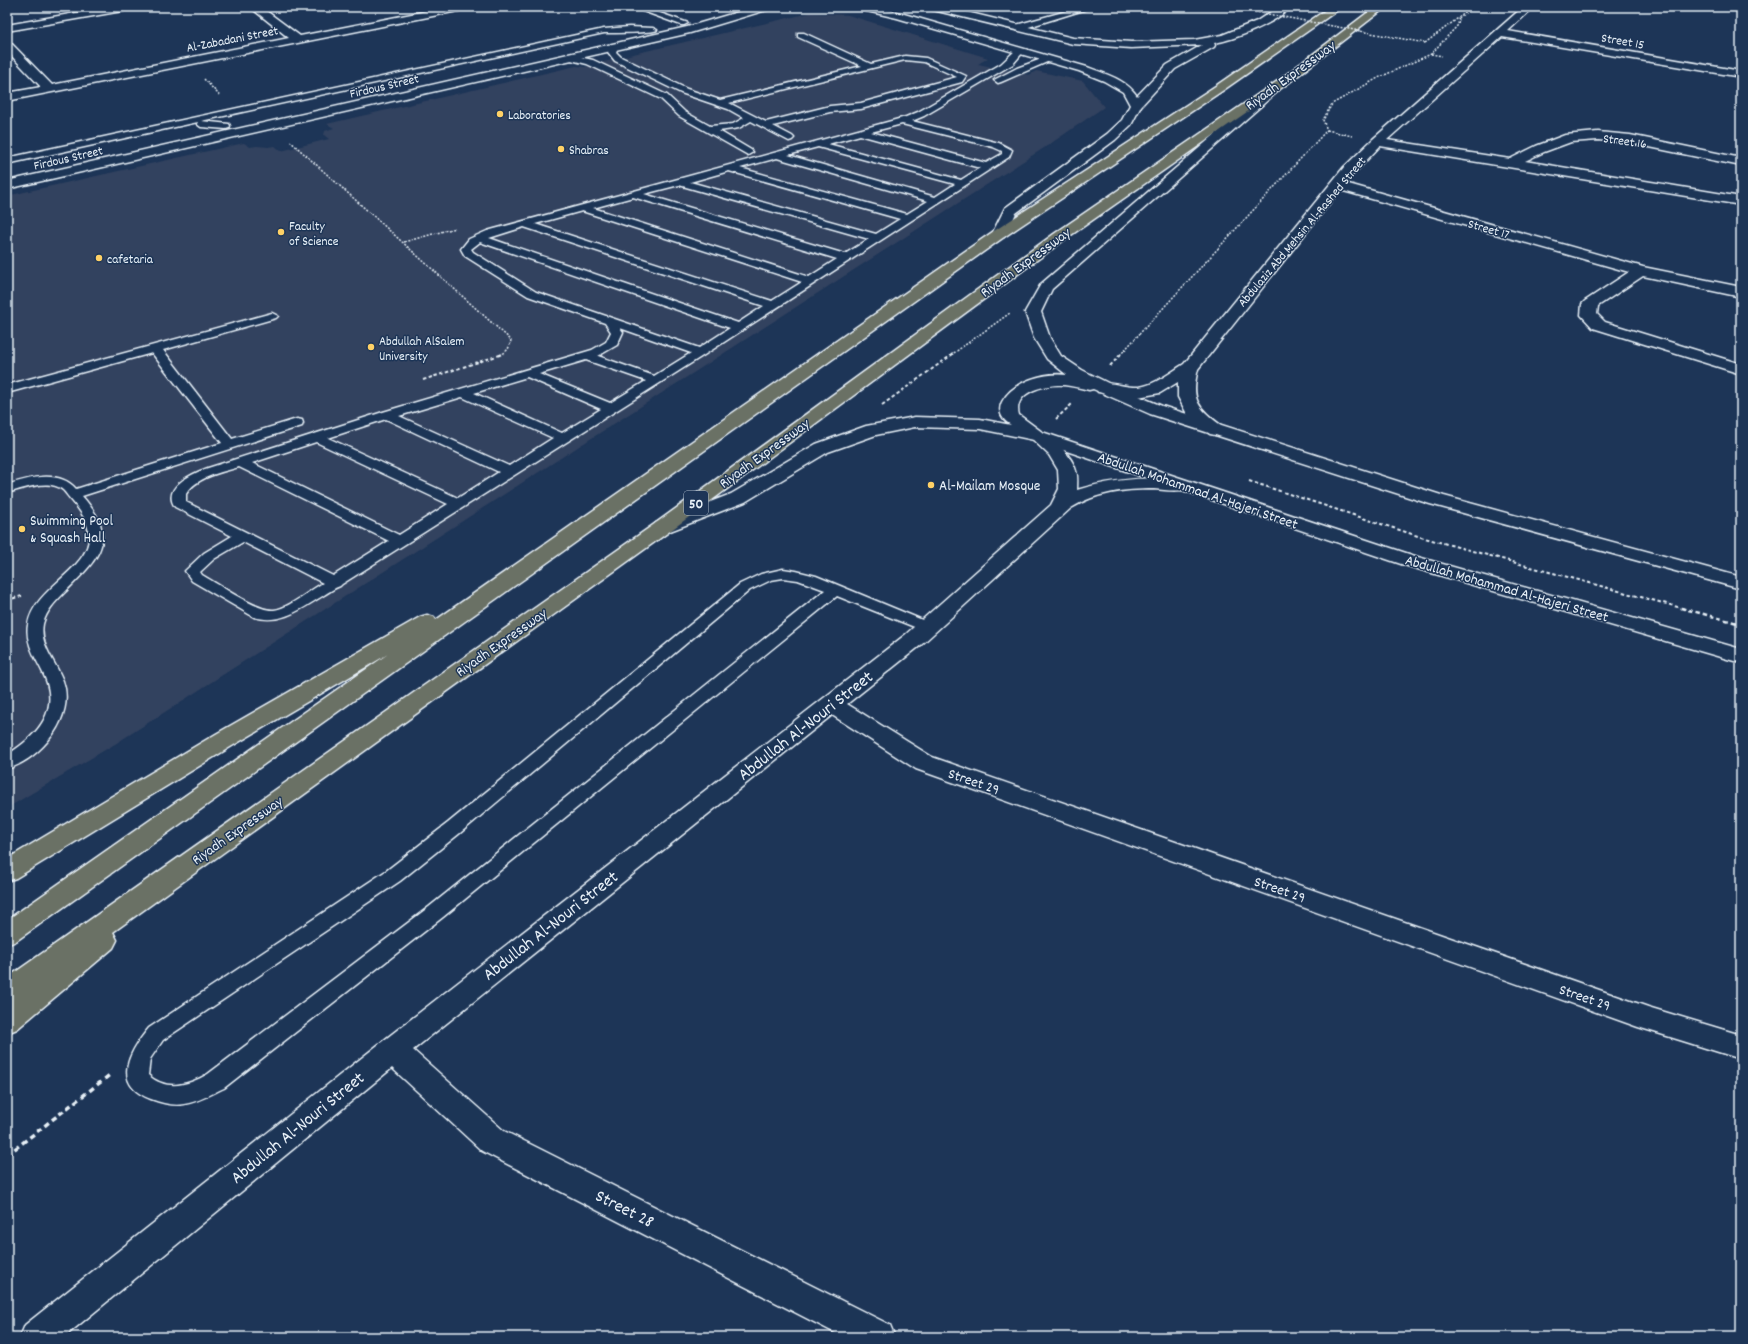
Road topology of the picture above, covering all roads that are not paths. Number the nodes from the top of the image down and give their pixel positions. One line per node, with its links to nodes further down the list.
1 (128, 7): 15 (street)
2 (255, 7): 22 (street)
3 (463, 7): 22 (street, Al-Zabadani Street)
4 (636, 7): 14 (lane)
5 (766, 7): 24 (street, Firdous Street)
6 (862, 7): 26 (street)
7 (933, 7): 16 (street)
8 (1285, 7): 21 (street)
9 (1337, 7): 27 (highway, Riyadh Expressway)
10 (1381, 7): 32 (highway, Riyadh Expressway / 50)
11 (1529, 7): 18 (street, Abdulaziz Abd Mehsin Al-Rashed Street)
12 (1086, 8): 16 (lane)
13 (716, 11): 14 (street, Firdous Street)
14 (684, 23): 17 (street, Firdous Street)
15 (7, 28)
16 (1019, 28): 25 (street)
17 (653, 30): 37 (lane, Firdous Street); 46 (street, Firdous Street)
18 (1500, 33): 31 (street, Street 15); 50 (street, Abdulaziz Abd Mehsin Al-Rashed Street)
19 (1277, 34): 27 (highway)
20 (801, 35): 30 (lane)
21 (1224, 38): 25 (street); 39 (street)
22 (297, 39): 34 (street, Al-Zabadani Street)
23 (7, 45): 34 (street)
24 (614, 47): 28 (street, Firdous Street); 38 (lane)
25 (1072, 49): 29 (street)
26 (1020, 51): 29 (street); 42 (lane)
27 (1264, 56): 70 (highway, Riyadh Expressway)
28 (570, 57): 47 (lane); 62 (street, Firdous Street)
29 (1050, 59): 33 (lane); 39 (street)
30 (870, 66): 38 (lane); 44 (lane)
31 (1741, 74)
32 (1282, 82): 88 (street); 106 (highway, Riyadh Expressway / 50)
33 (993, 83)
34 (49, 88): 35 (street, Al-Zabadani Street)
35 (7, 97)
36 (967, 98): 45 (lane)
37 (278, 101): 40 (lane); 43 (lane, Firdous Street)
38 (719, 103): 41 (lane)
39 (1136, 105): 70 (street)
40 (265, 114)
41 (750, 117): 44 (lane); 47 (lane)
42 (902, 121): 45 (lane); 48 (lane)
43 (183, 123): 46 (lane); 54 (lane, Firdous Street)
44 (765, 125): 49 (lane)
45 (917, 125): 57 (lane)
46 (226, 126): 59 (street, Firdous Street)
47 (707, 128): 52 (lane)
48 (861, 132): 51 (lane); 57 (lane)
49 (789, 138)
50 (1377, 142): 55 (street); 63 (street, Abdulaziz Abd Mehsin Al-Rashed Street)
51 (818, 144): 53 (lane); 61 (lane)
52 (748, 152)
53 (778, 155): 58 (lane); 65 (lane)
54 (7, 161)
55 (1512, 162): 56 (street, Street 16); 66 (street)
56 (1741, 162)
57 (989, 167): 61 (lane)
58 (729, 168): 60 (lane); 68 (lane)
59 (7, 174)
60 (680, 181): 64 (lane); 72 (lane)
61 (963, 183): 65 (lane)
62 (7, 185)
63 (1337, 185): 74 (street, Street 17); 84 (street, Abdulaziz Abd Mehsin Al-Rashed Street)
64 (633, 194): 67 (lane); 73 (lane)
65 (936, 200): 68 (lane)
66 (1741, 201)
67 (581, 208): 69 (lane); 75 (lane)
68 (908, 218): 72 (lane)
69 (524, 224): 71 (lane); 77 (lane)
70 (999, 234): 109 (highway, Riyadh Expressway)
71 (479, 238): 79 (lane); 80 (lane)
72 (877, 238): 73 (lane)
73 (846, 258): 75 (lane)
74 (1641, 271): 76 (street, Street 17); 85 (street)
75 (811, 281): 77 (lane)
76 (1741, 292)
77 (773, 305): 80 (lane)
78 (272, 316): 81 (lane)
79 (610, 321): 82 (lane); 83 (lane)
80 (739, 327): 82 (lane)
81 (155, 348): 89 (lane); 98 (lane)
82 (700, 352): 87 (lane)
83 (586, 356): 86 (lane); 87 (lane)
84 (1190, 368): 88 (street, Abdulaziz Abd Mehsin Al-Rashed Street); 94 (street, Abdulaziz Abd Mehsin Al-Rashed Street)
85 (1741, 369)
86 (529, 374): 90 (lane); 91 (lane)
87 (655, 380): 91 (lane)
88 (1096, 386): 94 (street); 95 (street)
89 (7, 389)
90 (464, 393): 92 (lane); 97 (lane)
91 (611, 408): 97 (lane)
92 (387, 415): 96 (lane); 100 (lane)
93 (297, 423): 98 (lane)
94 (1216, 430): 111 (street)
95 (1038, 436): 101 (street, Abdullah Mohammad Al-Hajeri Street); 105 (street, Abdullah Al-Nouri Street); 106 (street, Abdullah Mohammad Al-Hajeri Street)
96 (317, 438): 99 (lane); 104 (lane)
97 (563, 438): 100 (lane)
98 (230, 444): 103 (lane)
99 (240, 462): 107 (lane); 108 (lane)
100 (510, 472): 104 (lane)
101 (1181, 485): 105 (street, Abdullah Al-Nouri Street); 114 (street, Abdullah Mohammad Al-Hajeri Street)
102 (7, 489): 103 (lane)
103 (74, 494): 116 (lane)
104 (459, 504): 108 (lane)
105 (1058, 508): 113 (street, Abdullah Al-Nouri Street)
106 (663, 527): 117 (highway, Riyadh Expressway / 50)
107 (243, 536): 110 (lane); 110 (lane)
108 (400, 541): 110 (lane)
109 (551, 551): 118 (highway); 119 (highway, Riyadh Expressway)
110 (335, 582)
111 (1741, 583)
112 (836, 589): 112 (lane); 113 (lane)
113 (927, 628): 115 (street, Abdullah Al-Nouri Street)
114 (1741, 656)
115 (831, 704): 122 (street, Street 29); 123 (street, Abdullah Al-Nouri Street)
116 (7, 763)
117 (231, 834): 120 (highway, Riyadh Expressway / 50); 121 (highway)
118 (7, 871)
119 (7, 934)
120 (7, 993)
121 (7, 1021)
122 (1741, 1047)
123 (393, 1050): 124 (street, Abdullah Al-Nouri Street); 125 (street, Street 28)
124 (37, 1337)
125 (878, 1337)

